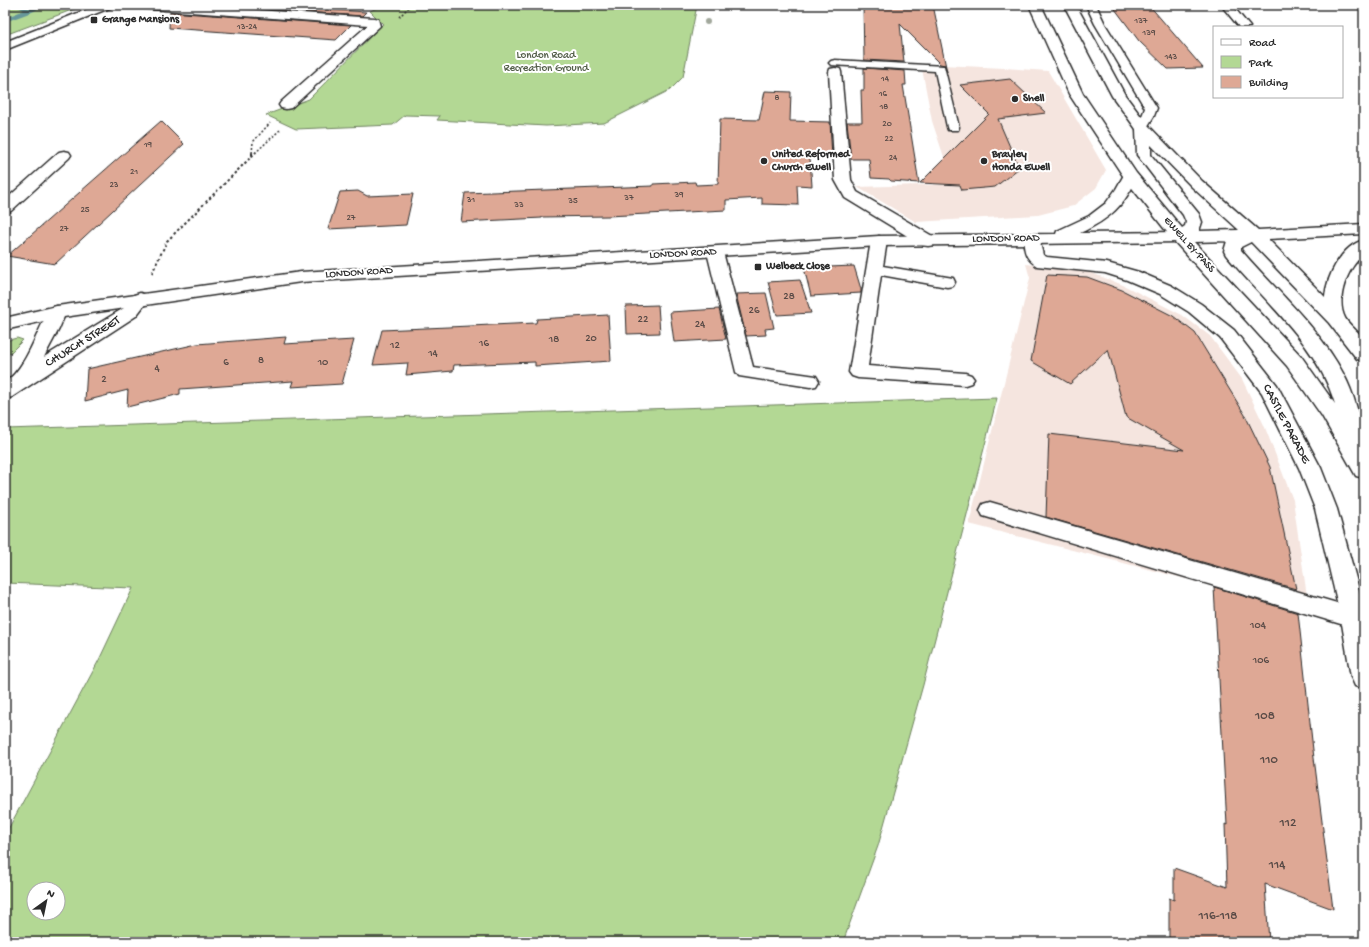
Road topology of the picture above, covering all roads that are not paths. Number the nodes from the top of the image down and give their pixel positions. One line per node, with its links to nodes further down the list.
1 (108, 5): 8 (main road)
2 (137, 5): 10 (main road)
3 (1035, 5): 14 (main road, EWELL BY-PASS)
4 (1070, 5): 12 (main road)
5 (1091, 5): 12 (lane)
6 (1226, 5): 7 (lane)
7 (1244, 26)
8 (5, 46)
9 (833, 65): 11 (lane); 22 (main road)
10 (286, 105)
11 (953, 127)
12 (1142, 127): 17 (main road); 18 (main road)
13 (64, 155): 15 (main road)
14 (1130, 176): 18 (main road, EWELL BY-PASS); 19 (main road)
15 (5, 208)
16 (1364, 228): 17 (main road, LONDON ROAD)
17 (1254, 235): 18 (main road, LONDON ROAD); 29 (main road); 36 (main road)
18 (1180, 237): 19 (main road, LONDON ROAD); 36 (main road, EWELL BY-PASS)
19 (1056, 238): 20 (main road, LONDON ROAD)
20 (1031, 239): 22 (main road, LONDON ROAD); 38 (main road, CASTLE PARADE)
21 (879, 241): 22 (main road, LONDON ROAD); 24 (main road, LONDON ROAD); 25 (lane)
22 (928, 241)
23 (1364, 245): 29 (main road)
24 (715, 252): 27 (main road, LONDON ROAD); 34 (lane)
25 (874, 268): 26 (lane); 32 (lane)
26 (947, 282)
27 (140, 299): 28 (main road, LONDON ROAD); 33 (main road, CHURCH STREET)
28 (57, 312): 30 (main road, LONDON ROAD); 33 (main road, CHURCH STREET)
29 (1336, 319): 31 (main road)
30 (5, 324)
31 (1364, 354)
32 (965, 379)
33 (21, 381): 35 (main road, CHURCH STREET)
34 (810, 381)
35 (5, 392)
36 (1363, 467)
37 (990, 510): 38 (lane)
38 (1354, 618): 39 (main road, CASTLE PARADE)
39 (1363, 668)

